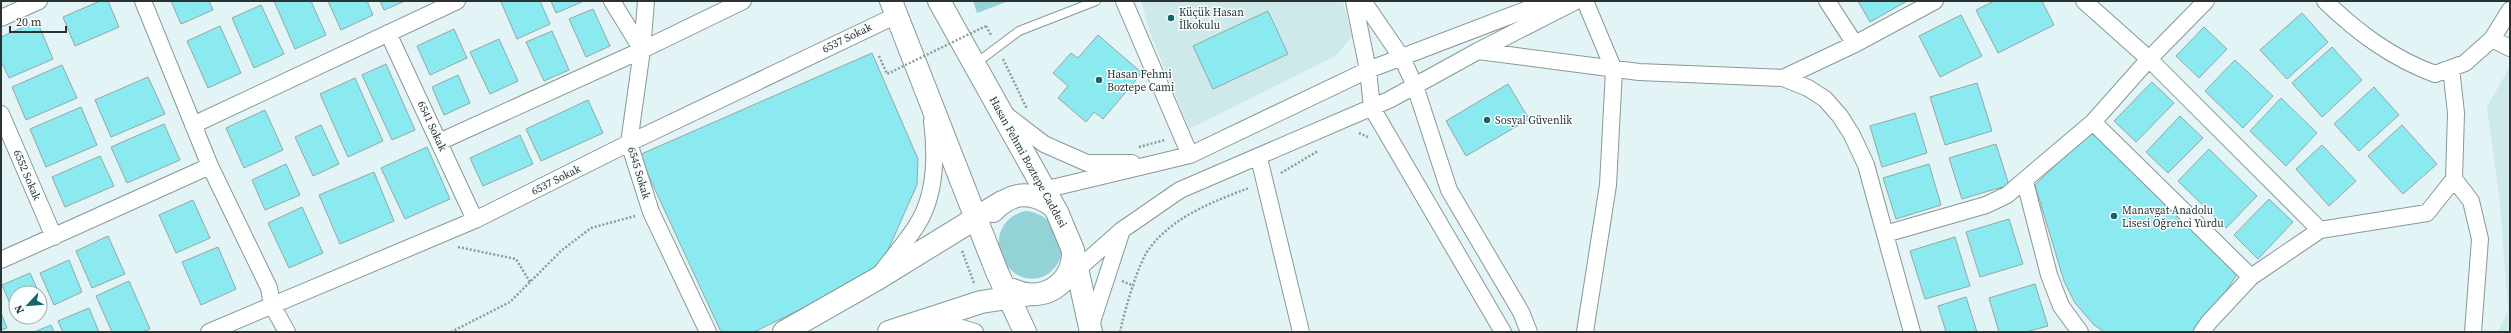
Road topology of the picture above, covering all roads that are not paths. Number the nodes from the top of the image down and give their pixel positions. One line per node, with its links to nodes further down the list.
1 (39, 1): 22 (street)
2 (143, 1): 42 (street)
3 (457, 1): 23 (street)
4 (612, 1): 27 (street)
5 (646, 1): 27 (street, 6545 Sokak)
6 (743, 1): 27 (street)
7 (939, 1): 31 (main road, Hasan Fehmi Boztepe Caddesi)
8 (1096, 1): 31 (lane)
9 (1124, 1): 45 (street)
10 (1354, 1): 33 (street)
11 (1363, 1): 29 (street)
12 (1549, 1): 29 (street)
13 (1576, 1): 28 (street)
14 (1585, 1): 34 (street)
15 (1828, 1): 25 (street)
16 (1935, 1): 25 (street)
17 (2084, 1): 30 (street)
18 (2206, 1): 30 (street)
19 (2325, 1): 32 (street)
20 (894, 8): 37 (main road); 44 (street, 6537 Sokak)
21 (2510, 10): 24 (street)
22 (1, 18)
23 (388, 33): 42 (street); 43 (street, 6541 Sokak)
24 (2492, 38): 26 (street); 32 (street)
25 (1855, 44): 35 (street)
26 (2510, 48)
27 (642, 50): 43 (street); 44 (street, 6545 Sokak)
28 (1478, 51): 34 (street); 36 (street)
29 (1402, 58): 33 (street); 36 (street)
30 (2149, 59): 41 (street); 56 (street)
31 (974, 64): 39 (main road, Hasan Fehmi Boztepe Caddesi)
32 (2451, 68): 49 (street)
33 (1368, 70): 38 (street); 45 (street)
34 (1614, 70): 35 (street); 77 (street)
35 (1783, 78): 57 (street)
36 (1415, 86): 38 (street); 76 (street)
37 (930, 106): 53 (main road); 63 (street)
38 (1372, 108): 46 (street); 75 (street)
39 (1000, 110): 47 (street); 51 (main road, Hasan Fehmi Boztepe Caddesi)
40 (1, 114): 58 (street, 6552 Sokak)
41 (2093, 122): 50 (street); 62 (street)
42 (193, 125): 48 (street)
43 (439, 142): 54 (street, 6541 Sokak)
44 (629, 143): 54 (street, 6537 Sokak); 70 (street, 6545 Sokak)
45 (1190, 155): 47 (street)
46 (1259, 158): 55 (street); 74 (street)
47 (1159, 164): 51 (street)
48 (210, 166): 58 (street); 65 (street)
49 (2454, 179): 56 (street); 81 (street)
50 (2025, 182): 57 (street); 79 (street)
51 (1042, 197): 52 (main road); 60 (main road, Hasan Fehmi Boztepe Caddesi)
52 (1002, 202): 53 (main road); 59 (main road)
53 (975, 217): 59 (main road); 63 (main road)
54 (475, 220): 65 (street, 6537 Sokak)
55 (1122, 230): 60 (street); 67 (street)
56 (2320, 230): 62 (street)
57 (1885, 234): 78 (street)
58 (54, 237): 61 (street)
59 (989, 251): 64 (main road)
60 (1075, 259): 64 (main road); 67 (main road, Hasan Fehmi Boztepe Caddesi)
61 (1, 260)
62 (2251, 277): 80 (street)
63 (877, 279): 71 (main road)
64 (1018, 296): 66 (main road); 73 (main road)
65 (272, 305): 68 (street, 6537 Sokak); 69 (street)
66 (898, 328): 72 (street)
67 (1091, 330)
68 (209, 332)
69 (287, 332)
70 (708, 332)
71 (784, 332)
72 (975, 332)
73 (1025, 332)
74 (1301, 332)
75 (1503, 332)
76 (1529, 332)
77 (1585, 332)
78 (1912, 332)
79 (2080, 332)
80 (2202, 332)
81 (2473, 332)

